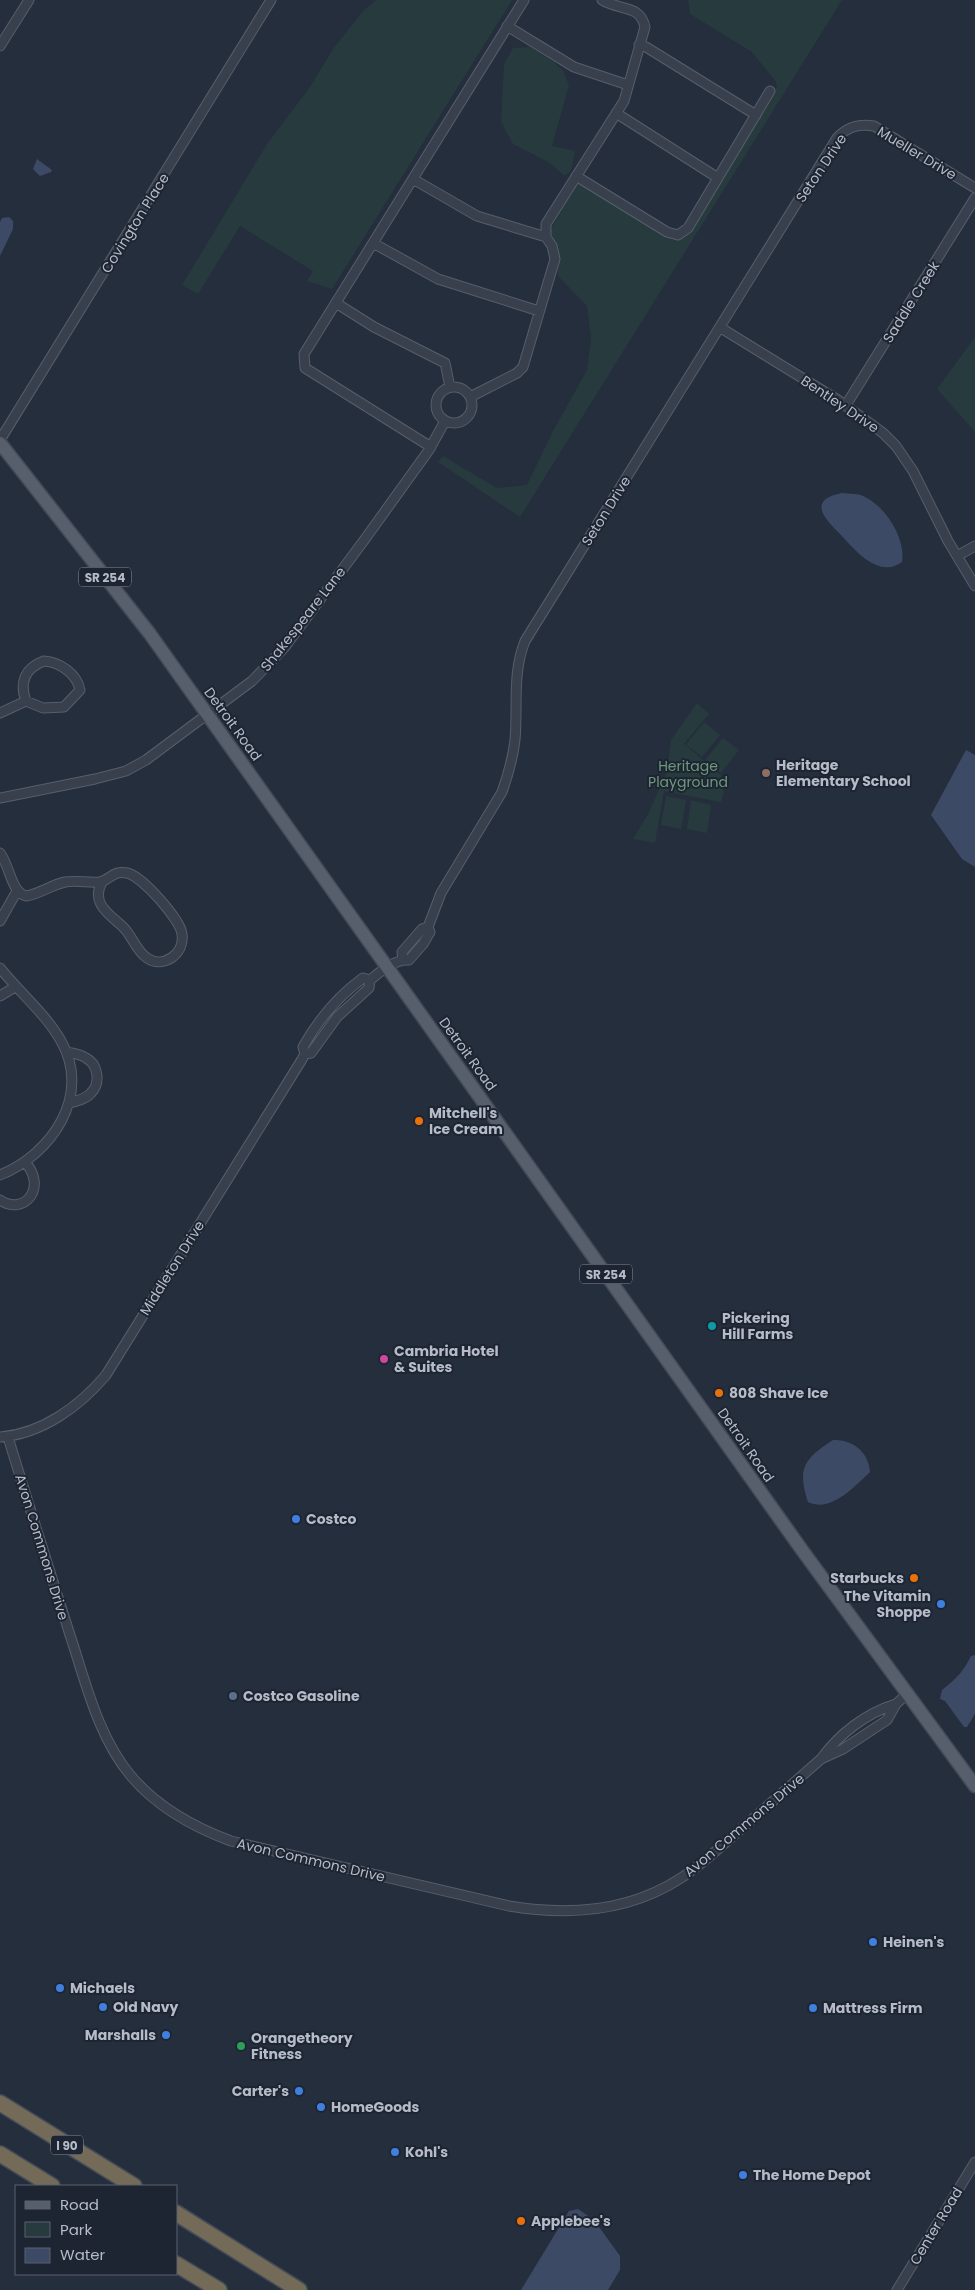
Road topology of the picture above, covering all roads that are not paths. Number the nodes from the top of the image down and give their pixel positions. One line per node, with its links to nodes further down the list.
1 (29, 0): 7 (street)
2 (524, 0): 5 (street)
3 (602, 0): 6 (street)
4 (270, 3): 27 (street, Covington Place)
5 (507, 26): 8 (street); 15 (street)
6 (639, 45): 8 (street); 11 (street)
7 (0, 46)
8 (628, 85): 10 (street)
9 (770, 91): 11 (street)
10 (616, 113): 13 (street); 14 (street)
11 (756, 114): 14 (street)
12 (856, 125): 16 (street, Mueller Drive); 22 (street, Seton Drive)
13 (576, 176): 14 (street); 18 (street)
14 (718, 178)
15 (412, 179): 18 (street); 19 (street)
16 (975, 188)
17 (975, 198): 25 (street, Saddle Creek)
18 (546, 237): 21 (street)
19 (373, 242): 20 (street); 21 (street)
20 (336, 303): 23 (street); 28 (street)
21 (540, 311): 24 (street)
22 (721, 328): 25 (street, Bentley Drive); 40 (street, Seton Drive)
23 (450, 387): 24 (street); 26 (street)
24 (470, 397): 26 (street)
25 (846, 405): 30 (street, Bentley Drive)
26 (445, 421): 28 (street, Shakespeare Lane)
27 (0, 441): 34 (main road, Detroit Road / SR 254)
28 (431, 447): 34 (street, Shakespeare Lane)
29 (975, 546): 30 (street)
30 (957, 556): 31 (street, Bentley Drive)
31 (975, 586)
32 (26, 701): 32 (street); 33 (street)
33 (0, 713)
34 (207, 714): 35 (street, Shakespeare Lane); 40 (main road, Detroit Road / SR 254)
35 (0, 798)
36 (0, 852): 38 (street)
37 (102, 882): 37 (street); 38 (street)
38 (17, 892): 39 (street)
39 (0, 921)
40 (387, 967): 49 (street, Middleton Drive); 50 (main road, Detroit Road / SR 254)
41 (0, 968): 42 (street)
42 (15, 987): 43 (street); 44 (street)
43 (0, 996)
44 (66, 1052): 45 (street); 45 (street)
45 (69, 1103): 46 (street)
46 (25, 1162): 47 (street); 48 (street)
47 (0, 1175)
48 (0, 1200)
49 (4, 1437): 50 (street, Avon Commons Drive)
50 (907, 1694): 51 (main road, Detroit Road / SR 254)
51 (975, 1786)
52 (0, 2103): 56 (highway, I 90)
53 (0, 2154): 55 (highway)
54 (975, 2162): 61 (street, Center Road)
55 (50, 2185)
56 (132, 2185)
57 (178, 2214): 60 (highway)
58 (178, 2265): 59 (highway)
59 (219, 2290)
60 (299, 2290)
61 (897, 2290)

